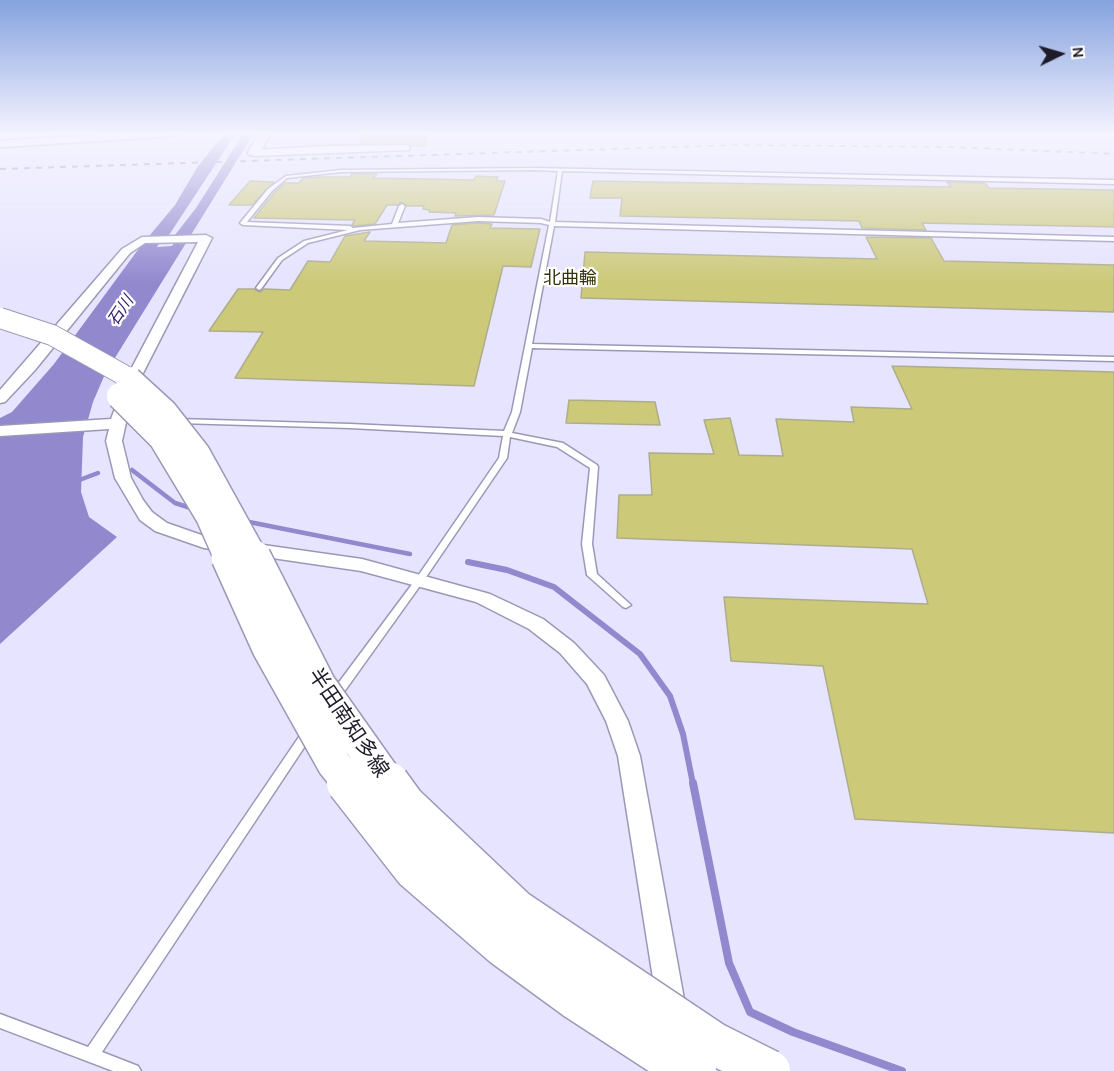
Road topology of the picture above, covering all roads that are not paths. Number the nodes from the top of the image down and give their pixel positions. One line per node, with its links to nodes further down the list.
1 (279, 183): 6 (lane)
2 (558, 183): 4 (lane)
3 (402, 206): 5 (lane)
4 (552, 224): 5 (lane); 7 (lane); 11 (lane)
5 (396, 225): 6 (lane)
6 (360, 228): 8 (lane)
7 (1114, 239)
8 (259, 288)
9 (0, 318): 24 (main road, 半田南知多線, bridge)
10 (0, 329): 23 (main road, 半田南知多線, bridge)
11 (529, 346): 12 (lane); 16 (lane)
12 (1114, 359)
13 (0, 399): 14 (street)
14 (115, 424): 15 (street); 16 (lane); 17 (street)
15 (0, 431)
16 (507, 434): 17 (lane); 18 (lane)
17 (419, 581): 20 (lane); 22 (street)
18 (626, 604)
19 (0, 1021): 20 (lane)
20 (91, 1055): 21 (lane)
21 (133, 1071)
22 (686, 1071)
23 (695, 1071)
24 (769, 1071)

